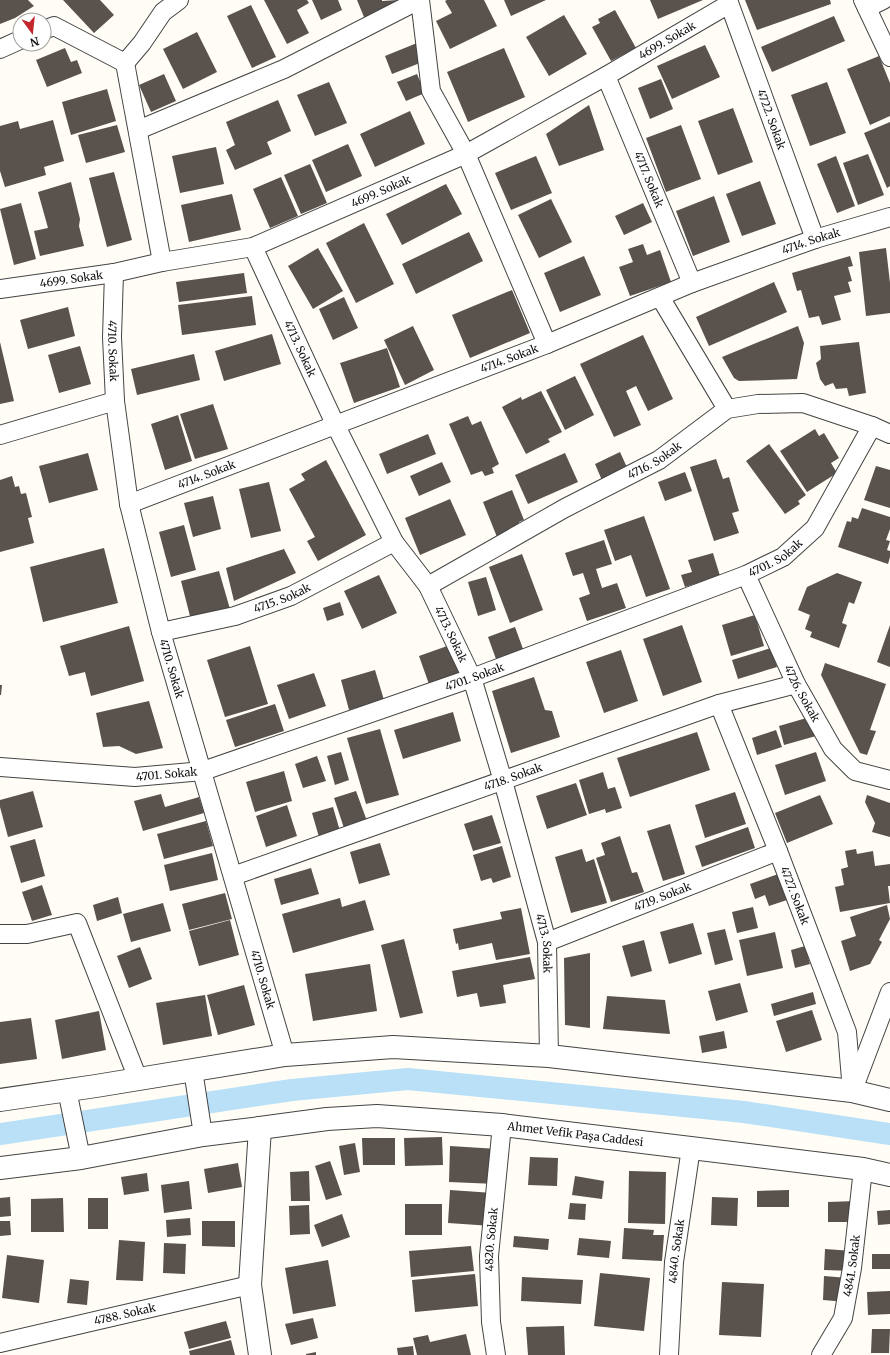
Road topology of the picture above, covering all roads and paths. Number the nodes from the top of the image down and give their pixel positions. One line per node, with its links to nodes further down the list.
1 (179, 0): 9 (street)
2 (420, 0): 11 (street); 12 (street)
3 (728, 2): 10 (street, 4699. Sokak); 14 (street, 4722. Sokak)
4 (871, 3): 8 (street)
5 (52, 27): 9 (street)
6 (12, 44): 7 (street)
7 (0, 49)
8 (890, 57)
9 (125, 63): 11 (street)
10 (606, 76): 12 (street, 4699. Sokak); 18 (street, 4717. Sokak)
11 (138, 130): 16 (street)
12 (466, 154): 15 (street, 4699. Sokak); 21 (street)
13 (890, 217): 14 (street, 4714. Sokak)
14 (815, 239): 18 (street, 4714. Sokak)
15 (253, 247): 16 (street, 4699. Sokak); 24 (street, 4713. Sokak)
16 (162, 262): 17 (street, 4699. Sokak)
17 (114, 274): 19 (street, 4699. Sokak); 22 (street, 4710. Sokak)
18 (692, 283): 20 (street, 4714. Sokak)
19 (0, 289)
20 (660, 297): 21 (street, 4714. Sokak); 23 (street)
21 (547, 344): 24 (street, 4714. Sokak)
22 (115, 401): 27 (street); 28 (street, 4710. Sokak)
23 (727, 409): 25 (street, 4716. Sokak); 31 (street, 4716. Sokak)
24 (336, 426): 28 (street, 4714. Sokak); 29 (street, 4713. Sokak)
25 (872, 426): 26 (street, 4716. Sokak); 30 (street, 4701. Sokak)
26 (890, 434)
27 (0, 435)
28 (129, 504): 32 (street, 4710. Sokak)
29 (394, 542): 31 (street, 4713. Sokak); 32 (street, 4715. Sokak)
30 (746, 575): 33 (street, 4701. Sokak); 34 (street, 4726. Sokak)
31 (428, 586): 33 (street, 4713. Sokak)
32 (161, 632): 37 (street, 4710. Sokak)
33 (472, 678): 37 (street, 4701. Sokak); 39 (street, 4713. Sokak)
34 (796, 684): 35 (street, 4718. Sokak); 38 (street, 4726. Sokak)
35 (719, 704): 39 (street, 4718. Sokak); 40 (street, 4727. Sokak)
36 (0, 767): 37 (street, 4701. Sokak)
37 (203, 771): 41 (street, 4710. Sokak)
38 (890, 780)
39 (503, 781): 41 (street, 4718. Sokak); 43 (street, 4713. Sokak)
40 (778, 851): 43 (street, 4719. Sokak); 49 (street, 4727. Sokak)
41 (233, 876): 45 (street, 4710. Sokak)
42 (0, 934): 47 (street)
43 (547, 942): 46 (street, 4713. Sokak)
44 (890, 992): 49 (street)
45 (285, 1055): 46 (street); 48 (street)
46 (549, 1056): 49 (street)
47 (138, 1079): 48 (street); 51 (street)
48 (195, 1079): 54 (street)
49 (852, 1091): 52 (street)
50 (0, 1100): 51 (street)
51 (69, 1100): 57 (street)
52 (890, 1100)
53 (502, 1124): 55 (street, Ahmet Vefik Paşa Caddesi); 56 (street, Ahmet Vefik Paşa Caddesi); 64 (street, 4820. Sokak)
54 (201, 1126): 55 (street, Ahmet Vefik Paşa Caddesi); 57 (street, Ahmet Vefik Paşa Caddesi)
55 (260, 1128): 61 (street)
56 (691, 1148): 59 (street, Ahmet Vefik Paşa Caddesi); 65 (street, 4840. Sokak)
57 (81, 1158): 58 (street, Ahmet Vefik Paşa Caddesi)
58 (0, 1168)
59 (863, 1169): 60 (street, Ahmet Vefik Paşa Caddesi); 66 (street, 4841. Sokak)
60 (890, 1175)
61 (250, 1285): 62 (street, 4788. Sokak); 63 (street)
62 (0, 1343)
63 (260, 1355)
64 (496, 1355)
65 (669, 1355)
66 (821, 1355)

